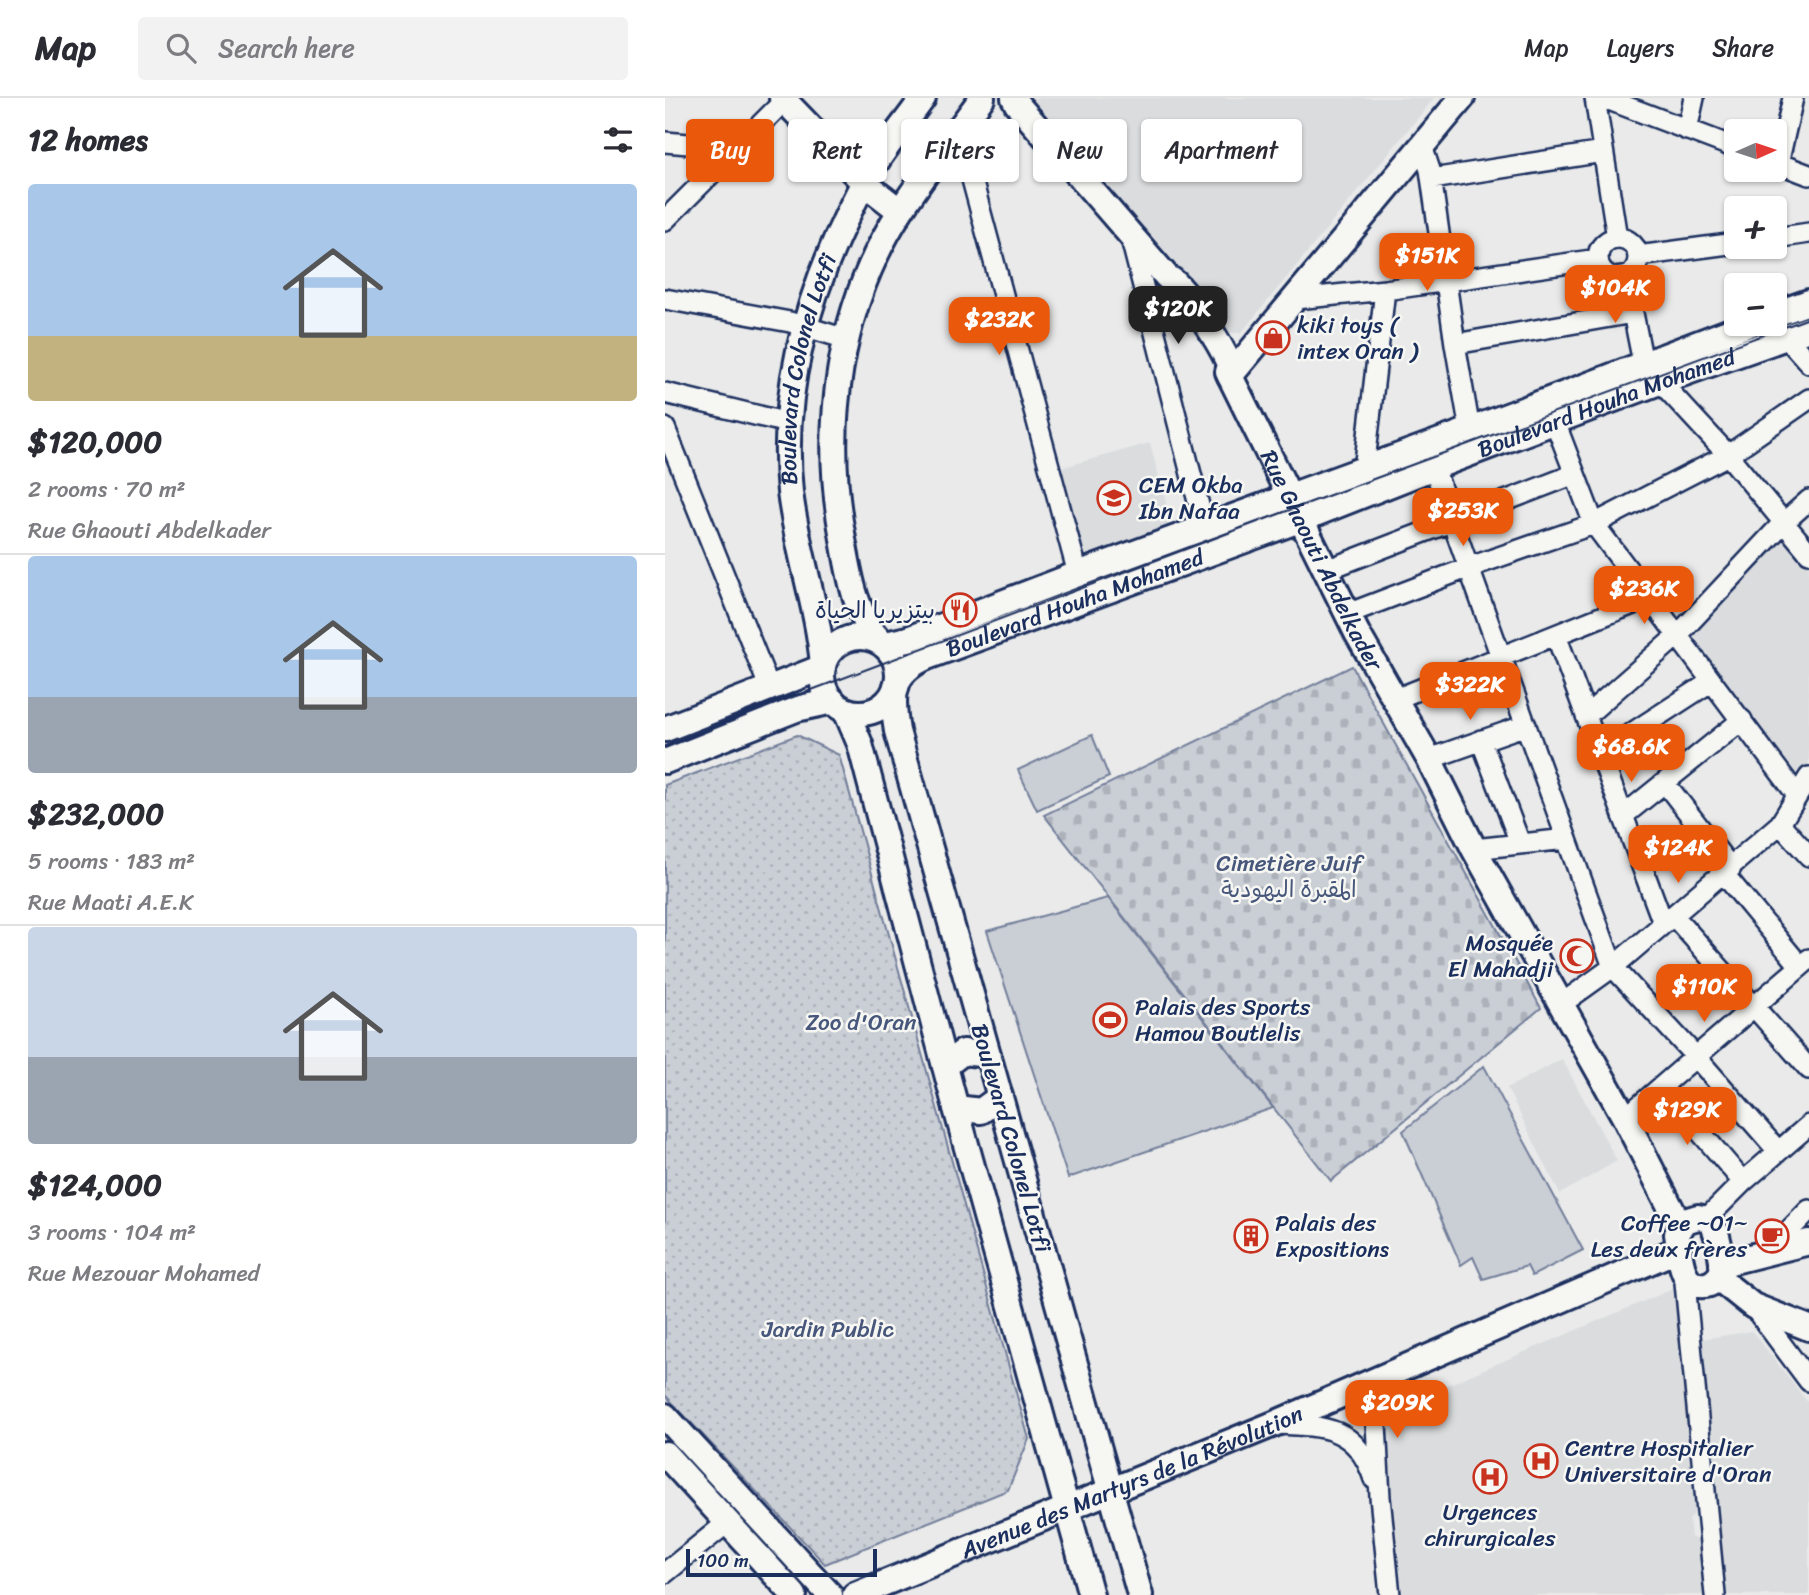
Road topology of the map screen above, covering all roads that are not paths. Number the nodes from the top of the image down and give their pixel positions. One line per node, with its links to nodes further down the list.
1 (923, 98): 19 (main road, Boulevard Colonel Lotfi)
2 (982, 98): 12 (main road, Boulevard Colonel Lotfi)
3 (1462, 98): 18 (main road)
4 (1595, 98): 20 (street)
5 (1604, 98): 14 (street)
6 (1694, 98): 14 (street)
7 (1793, 98): 13 (street)
8 (784, 99): 10 (street); 11 (main road)
9 (1012, 100): 32 (main road, Rue Ghaouti Abdelkader)
10 (764, 119)
11 (803, 119)
12 (967, 119)
13 (1787, 121)
14 (1687, 130): 17 (street)
15 (665, 142): 16 (street)
16 (686, 144)
17 (1724, 144)
18 (1422, 146): 23 (street); 42 (main road)
19 (887, 149)
20 (1603, 152): 23 (street); 34 (street)
21 (1787, 167): 22 (street)
22 (1809, 175)
23 (1432, 179): 39 (street)
24 (702, 182): 30 (street)
25 (865, 182): 46 (main road, Boulevard Colonel Lotfi)
26 (876, 182): 29 (main road)
27 (921, 182): 29 (main road, Boulevard Colonel Lotfi)
28 (973, 182): 75 (street)
29 (900, 211): 49 (main road, Boulevard Colonel Lotfi)
30 (665, 220)
31 (1809, 233): 33 (street)
32 (1130, 234): 53 (main road, Rue Ghaouti Abdelkader); 71 (street)
33 (1787, 236)
34 (1618, 238): 36 (street); 37 (street)
35 (1724, 245): 36 (street)
36 (1638, 256): 38 (street)
37 (1598, 259): 38 (street); 39 (street)
38 (1621, 277): 45 (street)
39 (1445, 281): 40 (street); 50 (street)
40 (1385, 290): 42 (street); 63 (street)
41 (665, 299): 46 (street)
42 (1296, 299): 53 (main road)
43 (1809, 302): 44 (main road)
44 (1787, 310)
45 (1633, 313): 50 (street); 51 (street)
46 (804, 326): 49 (street); 58 (main road, Boulevard Colonel Lotfi)
47 (1724, 333): 51 (main road, Boulevard Houha Mohamed)
48 (1798, 333): 52 (street); 54 (main road, Boulevard Houha Mohamed)
49 (846, 340): 80 (main road, Boulevard Colonel Lotfi)
50 (1455, 344): 60 (street)
51 (1643, 363): 54 (street); 60 (main road, Boulevard Houha Mohamed)
52 (1809, 363)
53 (1229, 374): 65 (main road, Rue Ghaouti Abdelkader)
54 (1661, 381): 57 (main road, Boulevard Houha Mohamed); 61 (street)
55 (665, 393): 58 (street)
56 (1809, 399): 61 (street)
57 (1555, 422): 62 (main road, Boulevard Houha Mohamed); 64 (street)
58 (788, 423): 82 (main road, Boulevard Colonel Lotfi)
59 (665, 428): 85 (street)
60 (1470, 430): 63 (main road, Boulevard Houha Mohamed)
61 (1728, 455): 69 (street); 70 (street)
62 (1434, 467): 67 (main road, Boulevard Houha Mohamed); 68 (street)
63 (1364, 470): 65 (main road, Boulevard Houha Mohamed)
64 (1575, 474): 68 (street); 69 (street)
65 (1290, 498): 67 (main road, Rue Ghaouti Abdelkader); 71 (main road, Boulevard Houha Mohamed)
66 (1809, 500): 70 (street)
67 (1302, 519): 74 (main road, Rue Ghaouti Abdelkader); 83 (main road, Boulevard Houha Mohamed)
68 (1452, 522): 73 (street); 74 (street)
69 (1594, 524): 73 (street); 76 (street)
70 (1782, 524): 72 (street); 79 (street)
71 (1205, 528): 75 (main road, Boulevard Houha Mohamed)
72 (1809, 553)
73 (1470, 566): 77 (street); 81 (street)
74 (1326, 570): 77 (main road, Rue Ghaouti Abdelkader)
75 (1077, 574): 80 (main road, Boulevard Houha Mohamed)
76 (1648, 598): 78 (street); 79 (street)
77 (1347, 614): 86 (main road, Rue Ghaouti Abdelkader)
78 (1556, 635): 81 (street); 88 (street)
79 (1677, 636): 84 (street); 88 (street)
80 (883, 643): 82 (main road); 83 (main road)
81 (1501, 657): 86 (street); 90 (street)
82 (823, 666): 85 (main road); 87 (main road)
83 (898, 679): 87 (main road); 111 (main road, Boulevard Colonel Lotfi)
84 (1712, 681): 89 (street); 93 (street)
85 (770, 689): 91 (main road)
86 (1393, 700): 94 (main road, Rue Ghaouti Abdelkader)
87 (839, 706): 95 (main road); 113 (main road, Boulevard Colonel Lotfi)
88 (1587, 715): 93 (street)
89 (1742, 720): 97 (street); 98 (street)
90 (1526, 725): 92 (street); 101 (street)
91 (665, 729)
92 (1481, 740): 94 (street); 102 (street)
93 (1601, 753): 99 (street)
94 (1429, 759): 103 (main road, Rue Ghaouti Abdelkader)
95 (665, 761)
96 (1809, 778): 98 (street)
97 (1665, 783): 99 (street); 105 (street)
98 (1797, 795): 100 (street)
99 (1623, 816): 106 (street)
100 (1780, 824): 104 (street); 105 (street)
101 (1567, 839): 102 (street); 108 (street)
102 (1520, 843): 103 (street)
103 (1474, 849): 109 (main road, Rue Ghaouti Abdelkader)
104 (1809, 856)
105 (1727, 871): 106 (street); 107 (street)
106 (1668, 919): 108 (street); 110 (street)
107 (1805, 963): 110 (street)
108 (1613, 967): 109 (street); 112 (street)
109 (1560, 1004): 118 (main road, Rue Ghaouti Abdelkader)
110 (1753, 1008): 112 (street); 114 (street)
111 (988, 1055): 113 (main road); 116 (main road, Boulevard Colonel Lotfi)
112 (1696, 1057): 115 (street); 120 (street)
113 (945, 1066): 117 (main road, Boulevard Colonel Lotfi)
114 (1809, 1069)
115 (1662, 1087): 118 (street); 121 (street)
116 (1000, 1097): 117 (main road); 135 (main road, Boulevard Colonel Lotfi)
117 (956, 1108): 137 (main road, Boulevard Colonel Lotfi)
118 (1625, 1118): 125 (main road, Rue Ghaouti Abdelkader)
119 (1809, 1125): 120 (street)
120 (1778, 1151): 121 (street)
121 (1743, 1182): 123 (street)
122 (1809, 1210): 126 (street)
123 (1706, 1219): 125 (main road, Avenue des Martyrs de la Révolution); 127 (main road)
124 (1809, 1242): 126 (main road)
125 (1681, 1249): 127 (main road); 130 (main road, Avenue des Martyrs de la Révolution); 146 (street)
126 (1768, 1252): 127 (main road)
127 (1720, 1271): 128 (main road)
128 (1753, 1306): 129 (main road); 131 (street)
129 (1809, 1328)
130 (1392, 1375): 133 (main road, Avenue des Martyrs de la Révolution); 136 (street)
131 (1809, 1381)
132 (666, 1418): 141 (main road)
133 (1274, 1424): 135 (main road, Avenue des Martyrs de la Révolution); 136 (street)
134 (665, 1454): 138 (main road)
135 (1110, 1490): 137 (main road, Avenue des Martyrs de la Révolution); 144 (main road, Boulevard Colonel Lotfi)
136 (1380, 1497): 145 (street)
137 (1068, 1508): 142 (main road, Avenue des Martyrs de la Révolution); 143 (main road, Boulevard Colonel Lotfi)
138 (728, 1522): 139 (street); 140 (main road)
139 (665, 1573)
140 (794, 1595)
141 (829, 1595)
142 (855, 1595)
143 (1091, 1595)
144 (1140, 1595)
145 (1390, 1595)
146 (1715, 1595)

